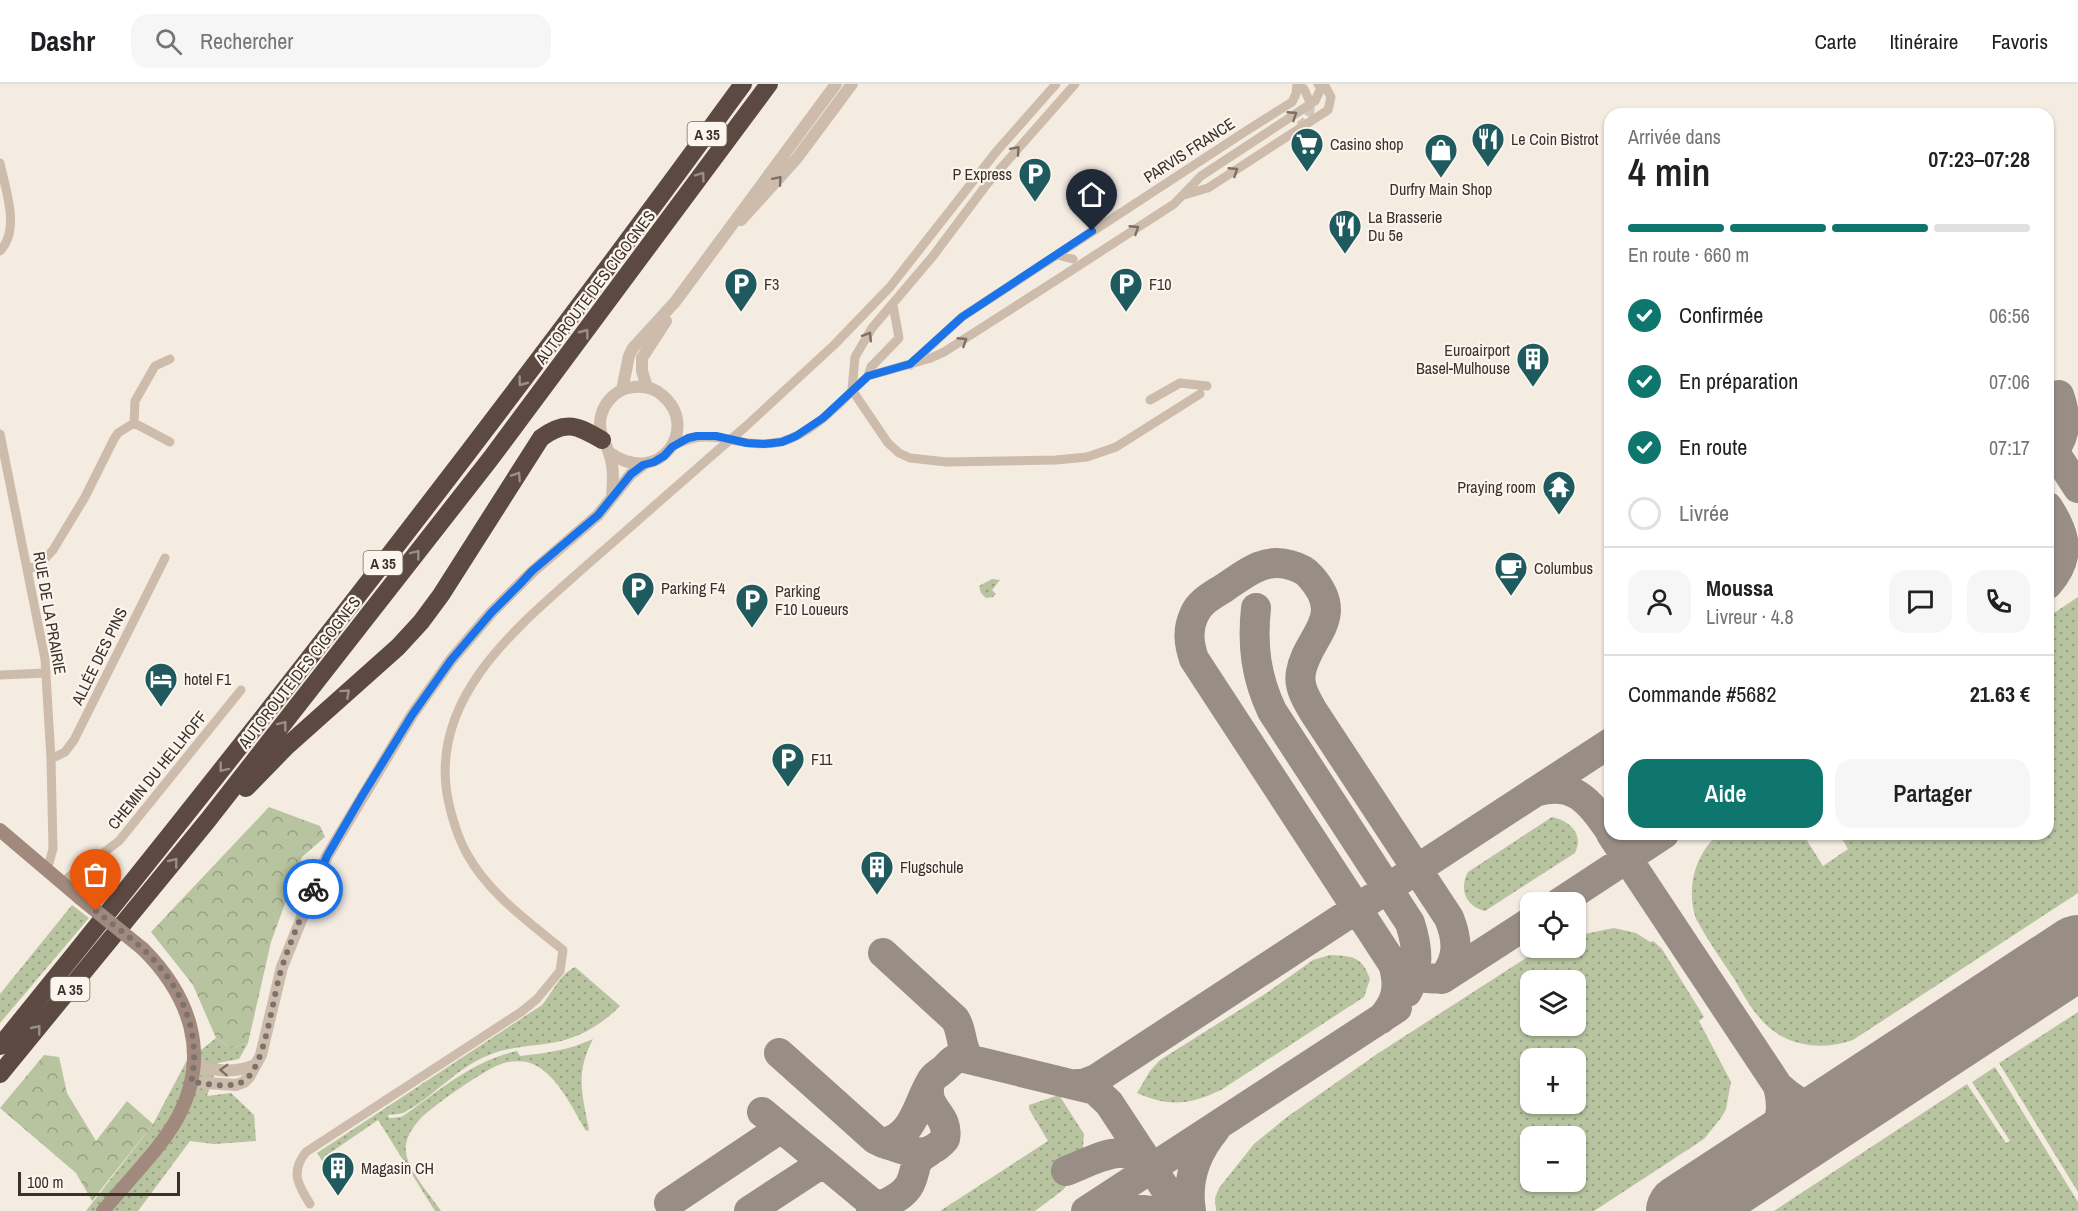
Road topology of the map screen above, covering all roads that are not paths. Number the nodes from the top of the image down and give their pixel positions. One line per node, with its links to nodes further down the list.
1 (743, 84): 47 (highway, AUTOROUTE DES CIGOGNES / A 35, one-way to 47)
2 (769, 84): 43 (highway, AUTOROUTE DES CIGOGNES / A 35, one-way to 2)
3 (836, 84): 11 (street)
4 (852, 84): 12 (street)
5 (1056, 84): 52 (street, bridge)
6 (1075, 84): 20 (street, one-way to 6)
7 (1297, 84): 10 (street); 17 (street, PARVIS FRANCE)
8 (1318, 84): 14 (street, one-way to 8, bridge)
9 (1324, 84): 14 (street, one-way to 9, bridge)
10 (1309, 100)
11 (822, 102): 12 (street); 15 (street)
12 (821, 127): 15 (street, one-way to 12)
13 (0, 163): 16 (street)
14 (1182, 195): 22 (street, one-way to 14, bridge)
15 (723, 237): 19 (street)
16 (0, 251)
17 (1057, 255): 18 (street); 22 (street, PARVIS FRANCE)
18 (1073, 259)
19 (675, 302): 25 (street); 26 (street)
20 (893, 305): 23 (street); 27 (street, one-way to 20)
21 (170, 359): 30 (street)
22 (910, 364): 23 (street)
23 (868, 376): 27 (street)
24 (1207, 386): 29 (street)
25 (647, 387): 26 (street); 34 (street)
26 (622, 390): 33 (street)
27 (852, 390): 28 (street); 34 (street)
28 (1200, 394)
29 (1150, 400)
30 (134, 423): 32 (street); 38 (street)
31 (0, 434): 38 (street, RUE DE LA PRAIRIE)
32 (170, 442)
33 (606, 446): 35 (street); 36 (street); 43 (highway, one-way to 33)
34 (672, 447): 35 (street)
35 (643, 465): 36 (street)
36 (612, 497): 48 (street)
37 (165, 558): 42 (street, ALLÉE DES PINS)
38 (28, 570): 39 (street, RUE DE LA PRAIRIE)
39 (46, 673): 40 (street); 42 (street, RUE DE LA PRAIRIE)
40 (0, 675)
41 (241, 690): 46 (street, CHEMIN DU HELLHOFF)
42 (51, 759): 45 (street, RUE DE LA PRAIRIE)
43 (208, 820): 50 (highway, AUTOROUTE DES CIGOGNES / A 35, one-way to 43)
44 (0, 830): 45 (main road)
45 (45, 870): 46 (main road)
46 (62, 883): 49 (main road, bridge)
47 (0, 1046)
48 (255, 1065): 49 (street, one-way to 49); 51 (street)
49 (193, 1066): 51 (main road)
50 (0, 1074)
51 (191, 1082): 53 (main road)
52 (310, 1204)
53 (103, 1211)

